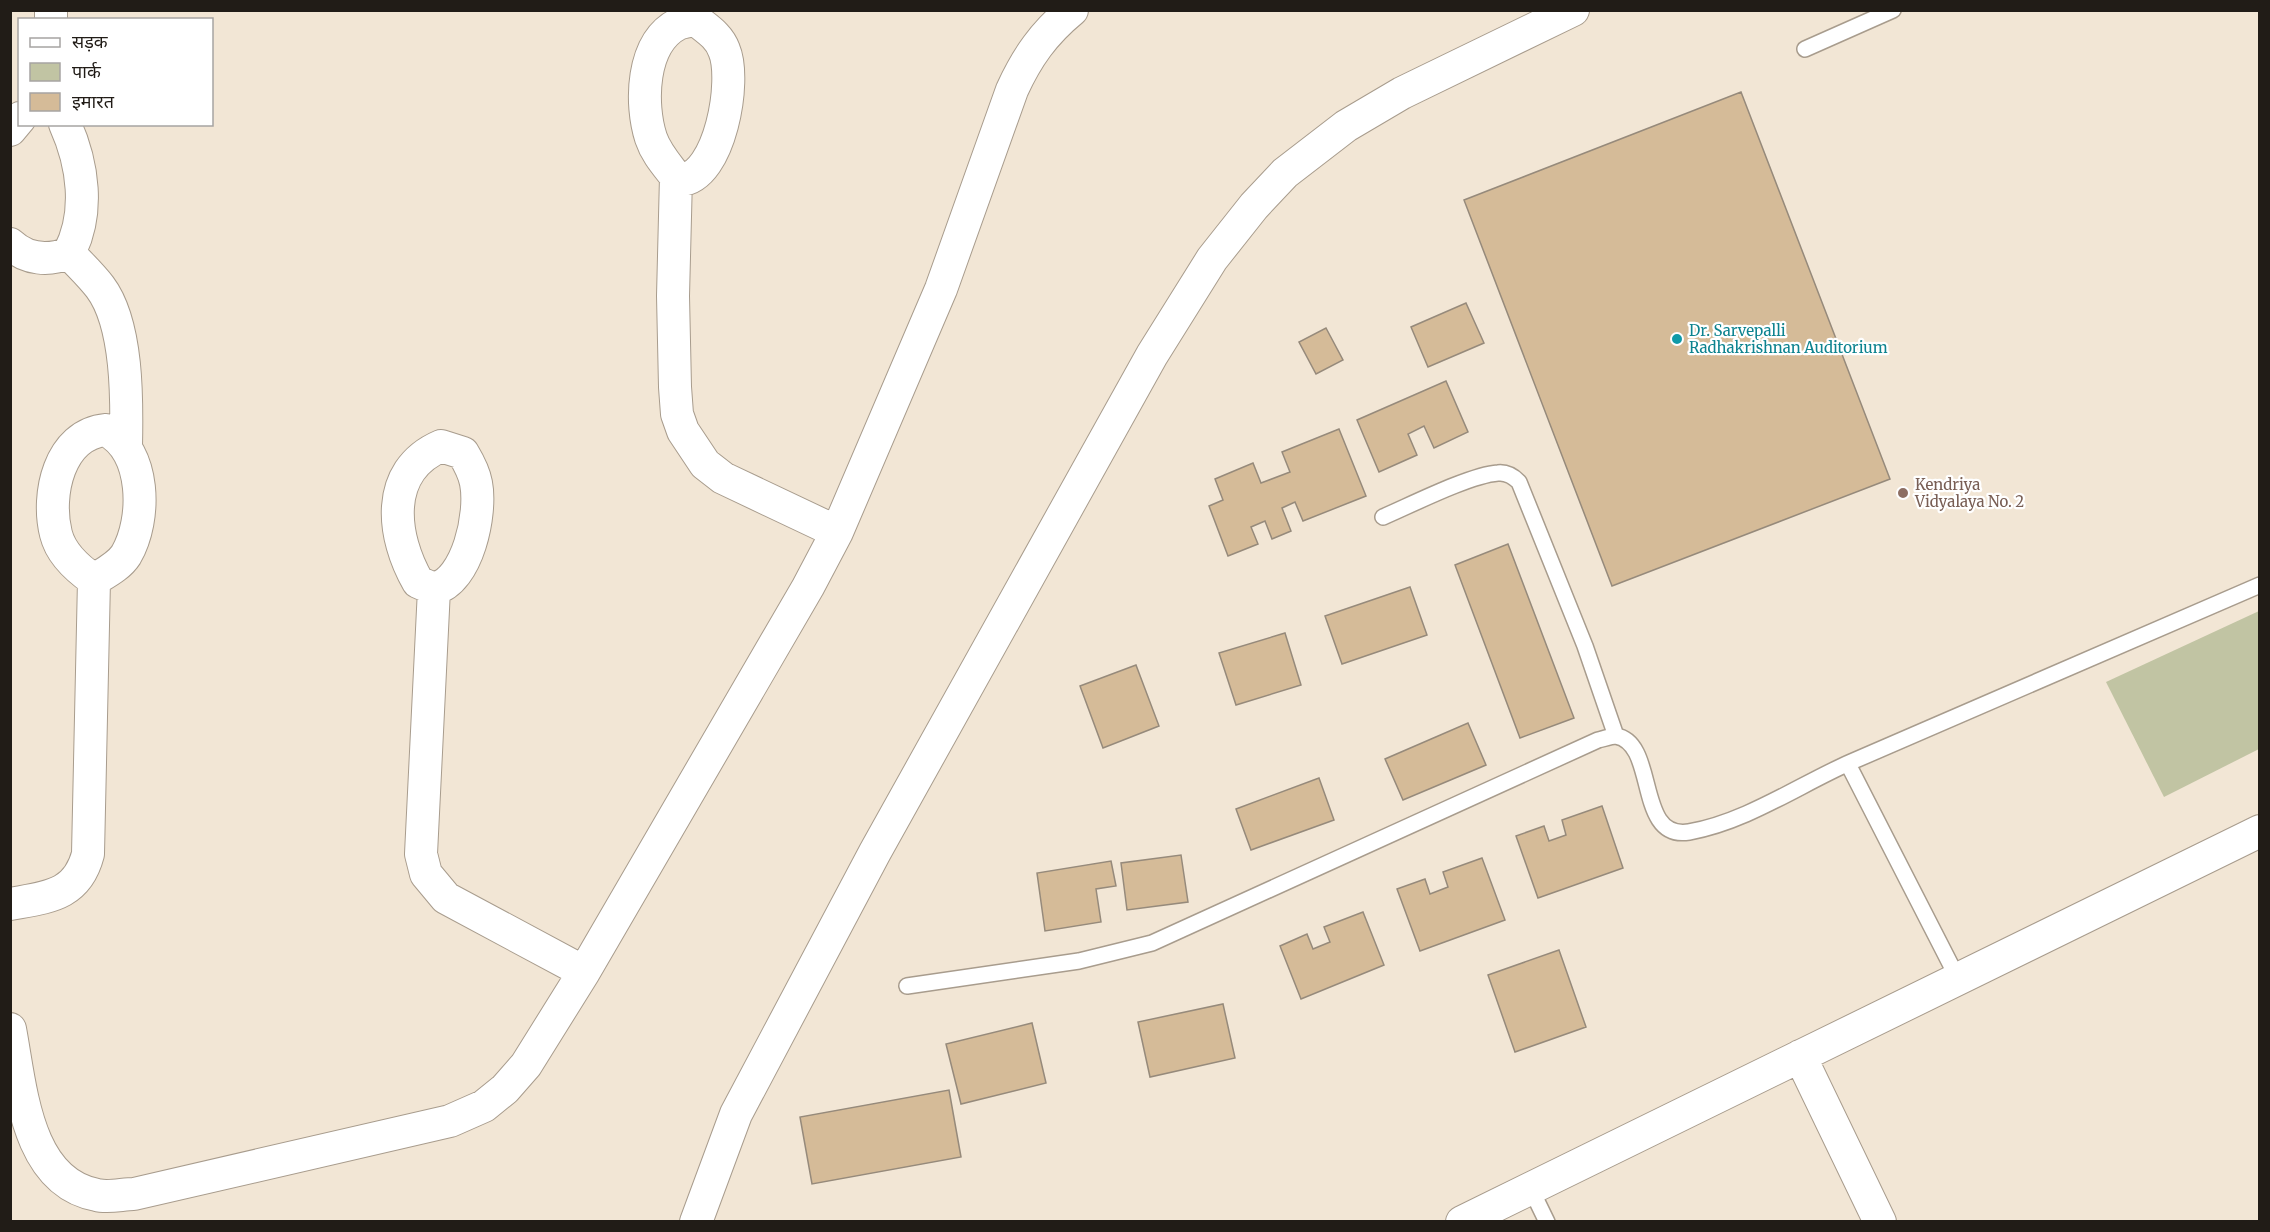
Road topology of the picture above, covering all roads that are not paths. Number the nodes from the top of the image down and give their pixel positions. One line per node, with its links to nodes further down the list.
1 (1072, 10): 12 (street)
2 (1574, 10): 26 (street)
3 (1893, 10): 5 (lane)
4 (696, 15): 7 (street); 7 (street)
5 (1805, 49)
6 (66, 126): 9 (street)
7 (676, 177): 12 (street)
8 (10, 244): 9 (street)
9 (69, 253): 10 (street)
10 (126, 446): 13 (street); 13 (street)
11 (1383, 517): 16 (lane)
12 (837, 532): 20 (street)
13 (94, 580): 19 (street)
14 (2259, 585): 17 (lane)
15 (434, 589): 20 (street)
16 (1616, 736): 17 (lane); 22 (lane)
17 (1848, 764): 21 (lane)
18 (2259, 831): 21 (street)
19 (10, 903)
20 (584, 972): 23 (street)
21 (1957, 977): 24 (street)
22 (907, 986)
23 (10, 1029)
24 (1800, 1056): 25 (street); 29 (street)
25 (1530, 1187): 27 (street); 28 (lane)
26 (696, 1221)
27 (1462, 1221)
28 (1547, 1221)
29 (1880, 1221)

